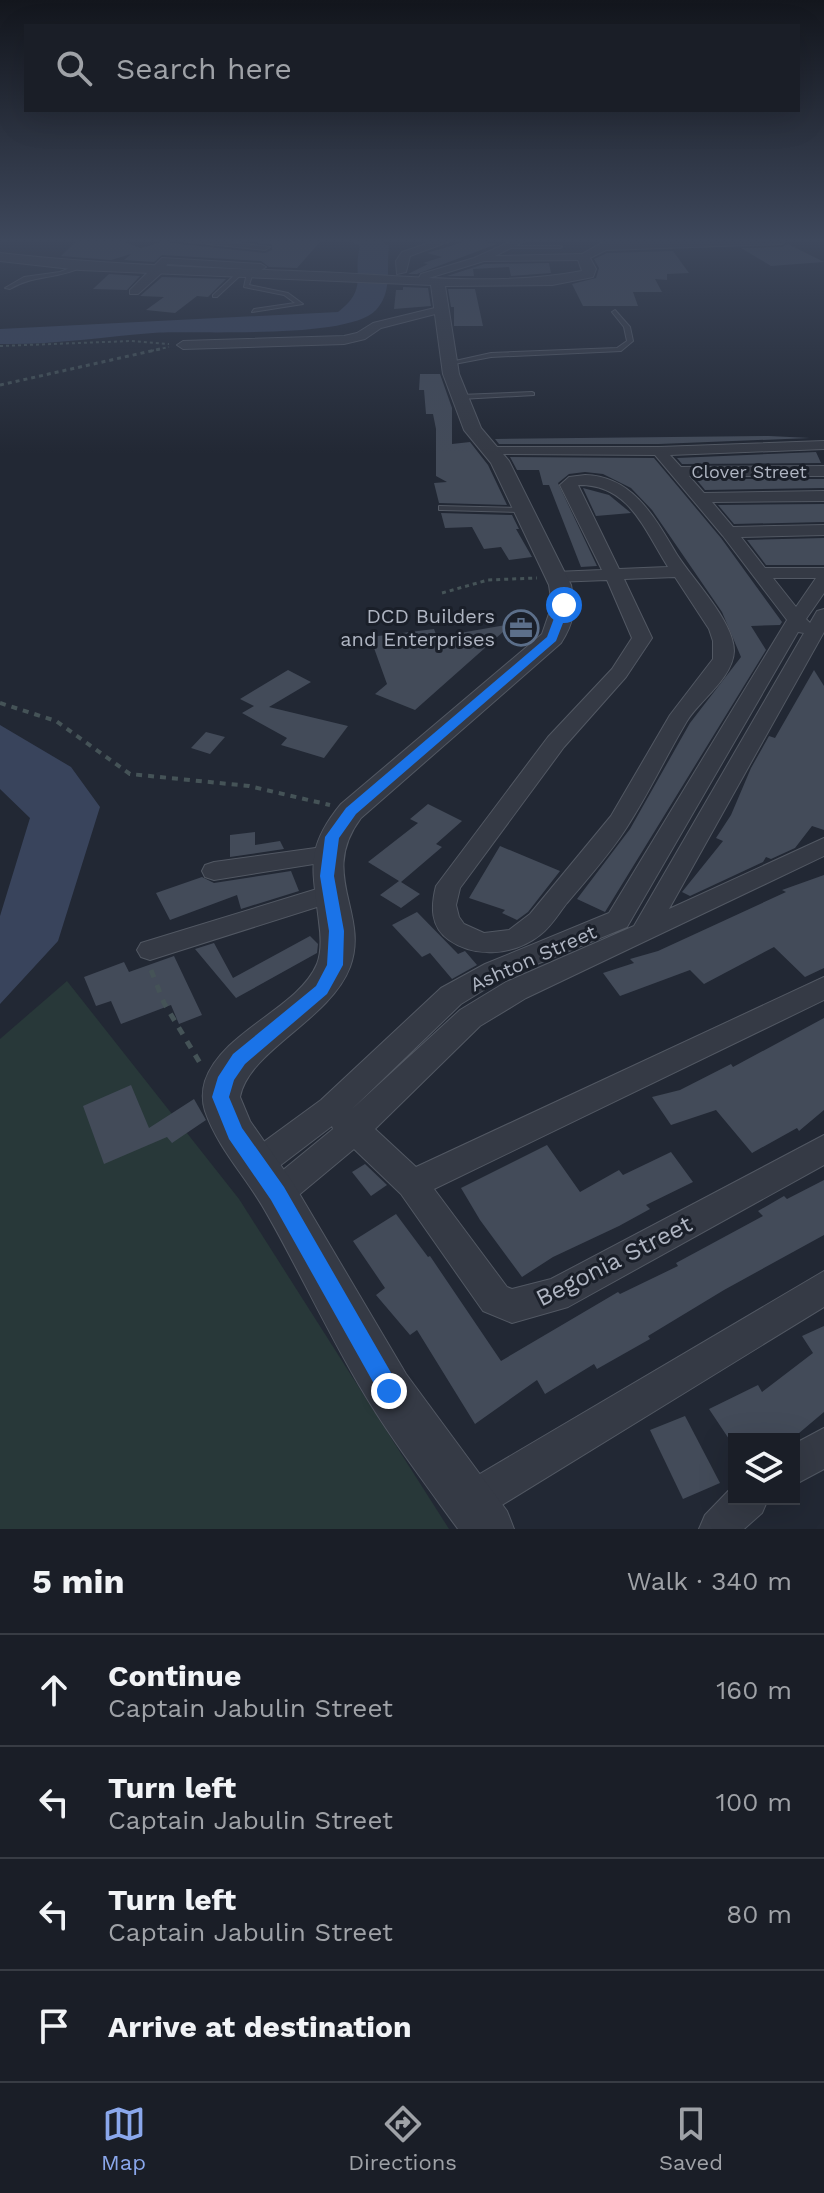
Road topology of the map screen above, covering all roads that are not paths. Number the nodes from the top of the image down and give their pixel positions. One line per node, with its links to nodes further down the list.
1 (392, 311): 4 (street)
2 (431, 311): 5 (street)
3 (615, 312): 5 (lane)
4 (183, 345)
5 (449, 363): 7 (street)
6 (532, 394): 7 (lane)
7 (460, 397): 9 (street)
8 (824, 445): 10 (street)
9 (490, 450): 10 (street); 16 (street)
10 (659, 451): 12 (street)
11 (824, 471): 12 (street, Clover Street)
12 (675, 472): 14 (street)
13 (824, 496): 14 (street)
14 (698, 498): 18 (street)
15 (442, 508): 16 (lane)
16 (523, 510): 23 (street)
17 (824, 530): 18 (street)
18 (729, 532): 20 (street)
19 (679, 572): 22 (street); 22 (street); 22 (street)
20 (759, 573): 21 (street); 25 (street)
21 (824, 573)
22 (614, 576): 23 (street)
23 (555, 577): 27 (street)
24 (824, 580): 25 (street, Ashton Street)
25 (811, 623): 30 (street, Ashton Street); 31 (street, Ashton Street)
26 (824, 846): 31 (street)
27 (330, 854): 28 (street); 29 (street)
28 (214, 871)
29 (330, 894): 32 (street); 36 (street)
30 (618, 920): 31 (street); 34 (street, Ashton Street)
31 (643, 933): 34 (street, Ashton Street)
32 (150, 950)
33 (824, 988): 37 (street)
34 (343, 1119): 36 (street, Ashton Street); 37 (street, Begonia Street); 38 (street, Ashton Street)
35 (824, 1149): 37 (street, Begonia Street)
36 (258, 1164): 38 (street)
37 (412, 1184)
38 (277, 1194): 43 (street)
39 (824, 1288): 43 (street)
40 (824, 1447): 41 (street)
41 (800, 1462)
42 (740, 1505): 44 (street)
43 (479, 1516)
44 (719, 1529)

